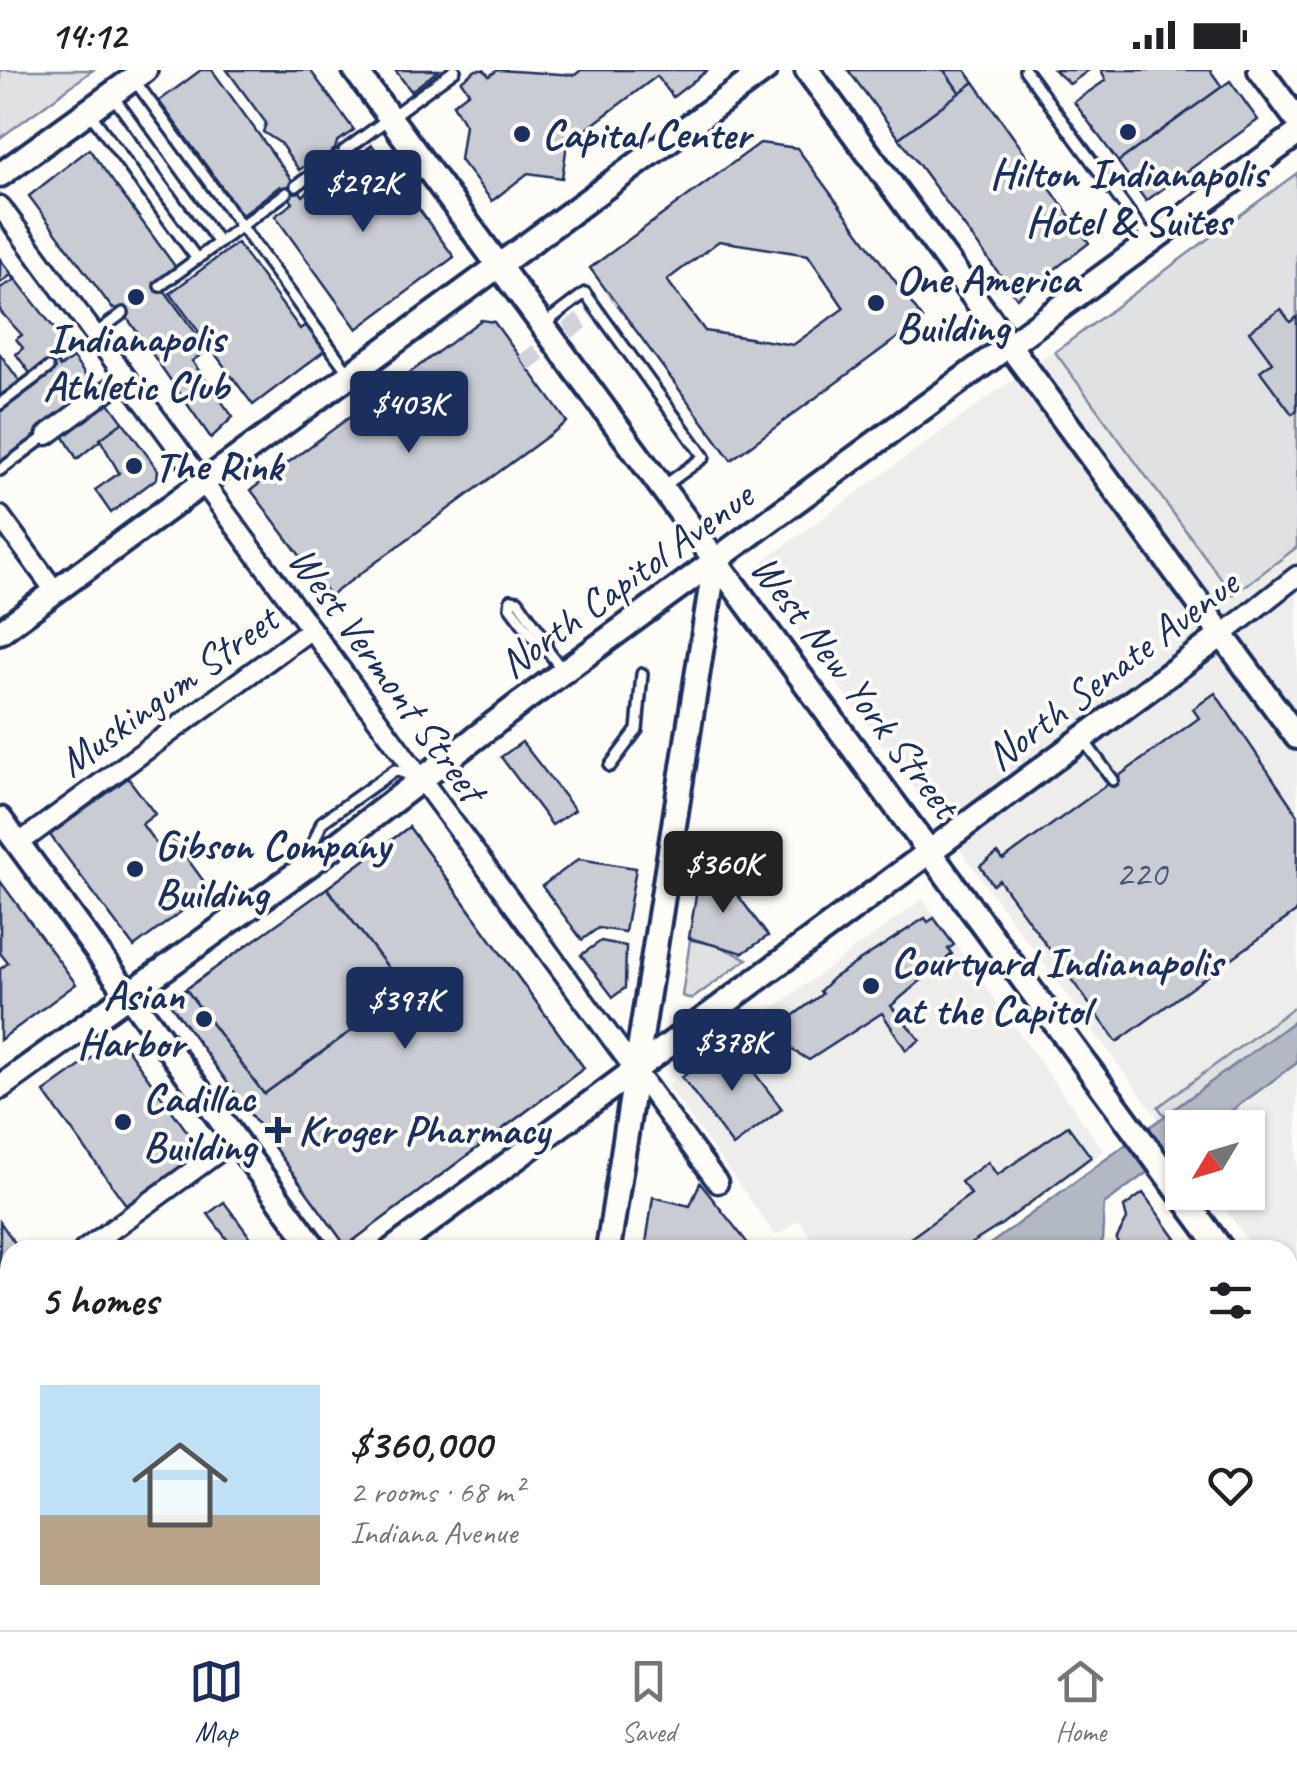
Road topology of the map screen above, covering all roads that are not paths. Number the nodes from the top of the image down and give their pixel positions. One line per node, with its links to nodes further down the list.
1 (355, 70): 10 (main road, West New York Street)
2 (455, 70): 10 (lane)
3 (764, 70): 23 (main road)
4 (807, 70): 28 (main road)
5 (1025, 70): 20 (lane)
6 (1260, 70): 11 (main road)
7 (139, 74): 8 (main road); 19 (lane)
8 (112, 94): 9 (main road); 21 (lane)
9 (88, 111): 15 (main road); 22 (lane)
10 (390, 117): 13 (lane); 23 (main road, West New York Street)
11 (1297, 120)
12 (1297, 134): 20 (main road, North Capitol Avenue)
13 (338, 156)
14 (317, 171): 16 (lane)
15 (0, 175)
16 (296, 186)
17 (286, 194): 19 (lane)
18 (0, 206): 27 (street, West Vermont Street)
19 (241, 226): 21 (lane); 30 (lane)
20 (1151, 242): 28 (main road, North Capitol Avenue)
21 (219, 243): 22 (lane)
22 (196, 259): 24 (lane)
23 (498, 266): 26 (main road, West New York Street); 30 (main road)
24 (160, 286)
25 (123, 313): 27 (lane)
26 (541, 326): 37 (main road, West New York Street); 37 (lane)
27 (94, 334): 36 (street, West Vermont Street)
28 (1010, 345): 39 (main road, North Capitol Avenue); 44 (main road)
29 (48, 368): 33 (lane)
30 (351, 375): 32 (lane); 36 (main road)
31 (112, 388): 34 (street)
32 (370, 402)
33 (0, 404)
34 (47, 435): 35 (lane)
35 (0, 470)
36 (204, 483): 41 (main road); 42 (street, West Vermont Street)
37 (662, 488): 39 (main road, West New York Street)
38 (0, 516): 41 (street)
39 (715, 561): 46 (main road, North Capitol Avenue); 55 (main road, West New York Street); 57 (main road)
40 (1297, 576): 44 (street, North Senate Avenue)
41 (55, 591): 43 (main road)
42 (311, 629): 51 (street, West Vermont Street); 54 (street, Muskingum Street)
43 (0, 632)
44 (1222, 635): 48 (main road); 49 (main road, North Senate Avenue)
45 (546, 648): 45 (lane); 46 (lane)
46 (564, 672): 51 (main road, North Capitol Avenue)
47 (642, 674): 50 (lane)
48 (1297, 736)
49 (1084, 741): 52 (lane); 55 (main road, North Senate Avenue)
50 (610, 766)
51 (422, 780): 56 (main road, North Capitol Avenue); 57 (street, West Vermont Street)
52 (1114, 780)
53 (0, 819): 54 (main road)
54 (18, 844): 56 (main road)
55 (932, 853): 57 (main road, North Senate Avenue); 65 (main road, West New York Street)
56 (127, 993): 58 (main road, North Capitol Avenue); 59 (main road)
57 (634, 1071): 60 (street, West Vermont Street); 63 (main road, North Senate Avenue); 64 (main road)
58 (0, 1087)
59 (235, 1140): 61 (street); 62 (main road)
60 (718, 1183)
61 (98, 1240)
62 (309, 1240)
63 (406, 1240)
64 (609, 1240)
65 (1215, 1240)

